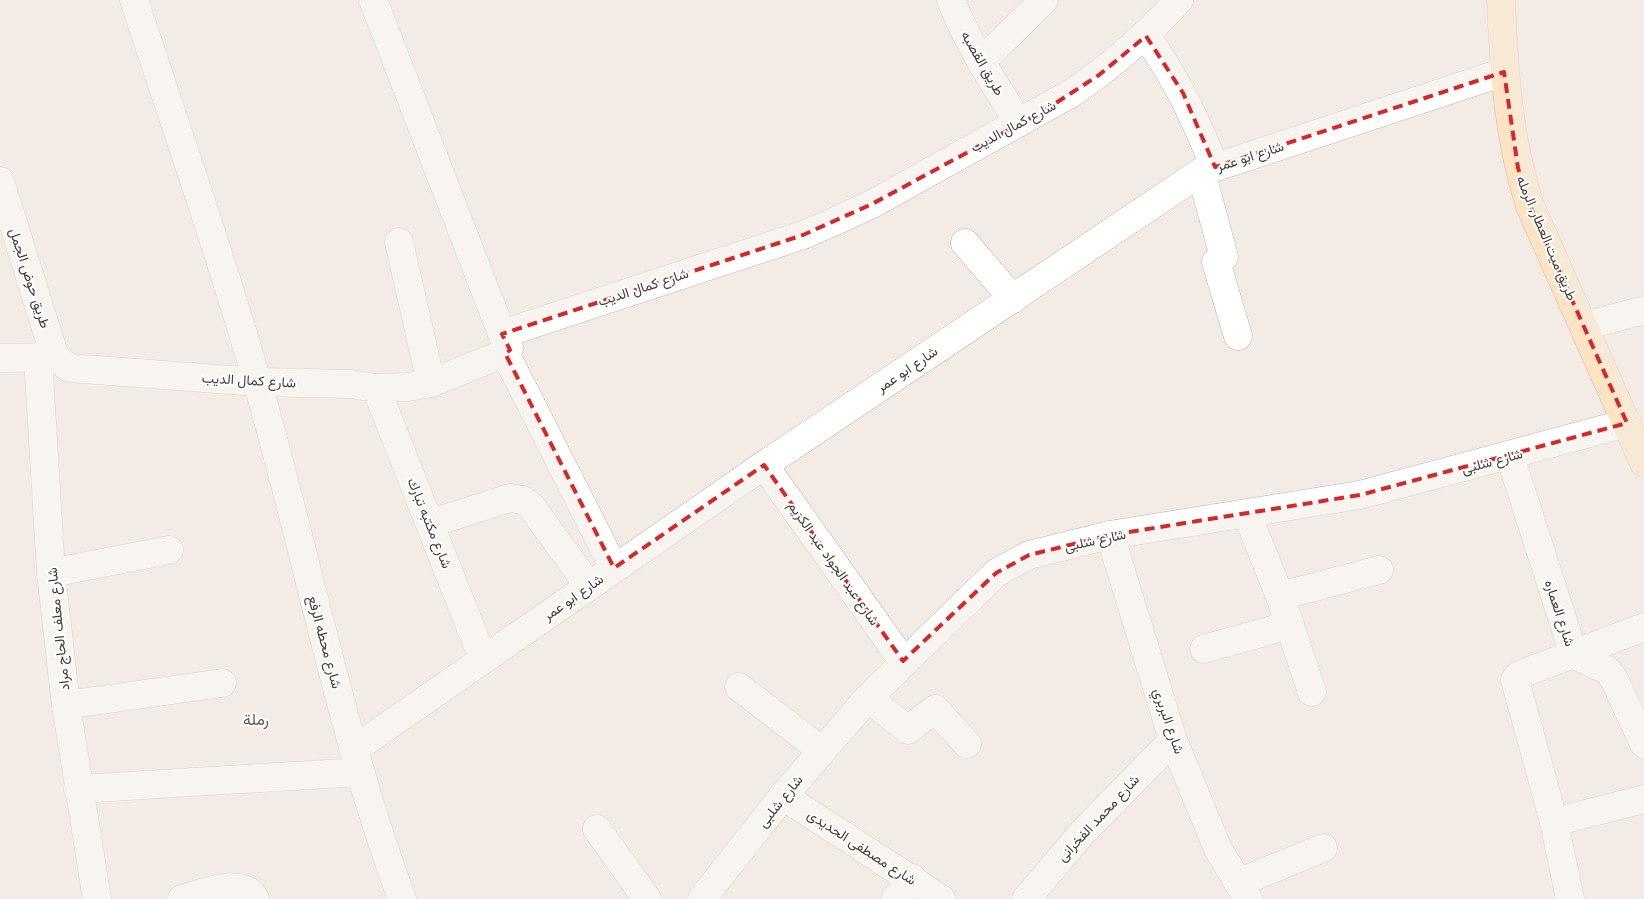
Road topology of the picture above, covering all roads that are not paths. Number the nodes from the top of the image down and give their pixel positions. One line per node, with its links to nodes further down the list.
1 (134, 0): 22 (street, شارع محطه الرفع)
2 (373, 0): 19 (street)
3 (951, 0): 8 (street, طريق القصبه)
4 (1044, 0): 8 (street)
5 (1179, 0): 7 (street, شارع كمال الديب)
6 (1501, 0): 9 (main road, طريق ميت العطار, الرمله)
7 (1146, 36): 10 (street, شارع كمال الديب); 11 (street)
8 (980, 62): 10 (street, طريق القصبه)
9 (1504, 72): 11 (street, شارع ابو عمر); 17 (main road, طريق ميت العطار, الرمله)
10 (1019, 123): 19 (street, شارع كمال الديب)
11 (1208, 169): 15 (street, شارع ابو عمر); 18 (street)
12 (0, 181): 21 (street, طريق حوض الجمل)
13 (399, 242): 23 (street)
14 (965, 243): 15 (street)
15 (1013, 298): 28 (street, شارع ابو عمر)
16 (1644, 310): 17 (street)
17 (1584, 326): 25 (main road, طريق ميت العطار, الرمله)
18 (1238, 336)
19 (504, 344): 23 (street, شارع كمال الديب); 33 (street)
20 (0, 358): 21 (street, شارع كمال الديب)
21 (54, 361): 22 (street, شارع كمال الديب); 35 (street, شارع معلف الحاج مراد)
22 (258, 382): 24 (street, شارع كمال الديب); 53 (street, شارع محطه الرفع)
23 (431, 383): 24 (street, شارع كمال الديب)
24 (376, 388): 30 (street, شارع مكتبه تبارك)
25 (1627, 423): 26 (street, شارع شلبى); 27 (main road, طريق ميت العطار, الرمله)
26 (1510, 456): 29 (street, شارع شلبى); 41 (street, شارع العماره)
27 (1643, 459)
28 (764, 465): 33 (street, شارع ابو عمر); 43 (street, شارع عبد الجواد عبد الكريم)
29 (1248, 514): 31 (street, شارع شلبى); 37 (street)
30 (431, 523): 36 (street); 42 (street, شارع مكتبه تبارك)
31 (1110, 535): 43 (street, شارع شلبى); 49 (street, شارع البربري)
32 (169, 550): 35 (street)
33 (614, 568): 36 (street, شارع ابو عمر)
34 (1379, 570): 37 (street)
35 (51, 573): 48 (street, شارع معلف الحاج مراد)
36 (589, 586): 42 (street, شارع ابو عمر)
37 (1280, 596): 38 (street)
38 (1290, 625): 40 (street); 46 (street)
39 (1644, 627): 41 (street)
40 (1204, 649)
41 (1574, 655): 51 (street, شارع العماره); 57 (street)
42 (483, 659): 53 (street, شارع ابو عمر)
43 (903, 661): 47 (street, شارع شلبى)
44 (222, 683): 48 (street)
45 (739, 687): 52 (street)
46 (1312, 692)
47 (868, 698): 50 (street); 52 (street, شارع شلبى)
48 (66, 705): 54 (street, شارع معلف الحاج مراد)
49 (1174, 740): 61 (street, شارع البربري); 69 (street, شارع محمد الفخرانى)
50 (967, 744)
51 (1644, 744)
52 (821, 750): 55 (street, شارع شلبى)
53 (356, 761): 54 (street); 65 (street, شارع محطه الرفع)
54 (78, 789): 62 (street, شارع معلف الحاج مراد)
55 (783, 796): 60 (street, شارع مصطفى الحديدى); 67 (street, شارع شلبى)
56 (1643, 802): 57 (street)
57 (1554, 822): 70 (street)
58 (597, 829): 66 (street)
59 (1323, 848): 61 (street)
60 (903, 889): 68 (street, شارع مصطفى الحديدى)
61 (1243, 891)
62 (97, 899)
63 (182, 899): 64 (street)
64 (255, 899)
65 (402, 899)
66 (647, 899)
67 (702, 899)
68 (941, 899)
69 (1026, 899)
70 (1570, 899)

